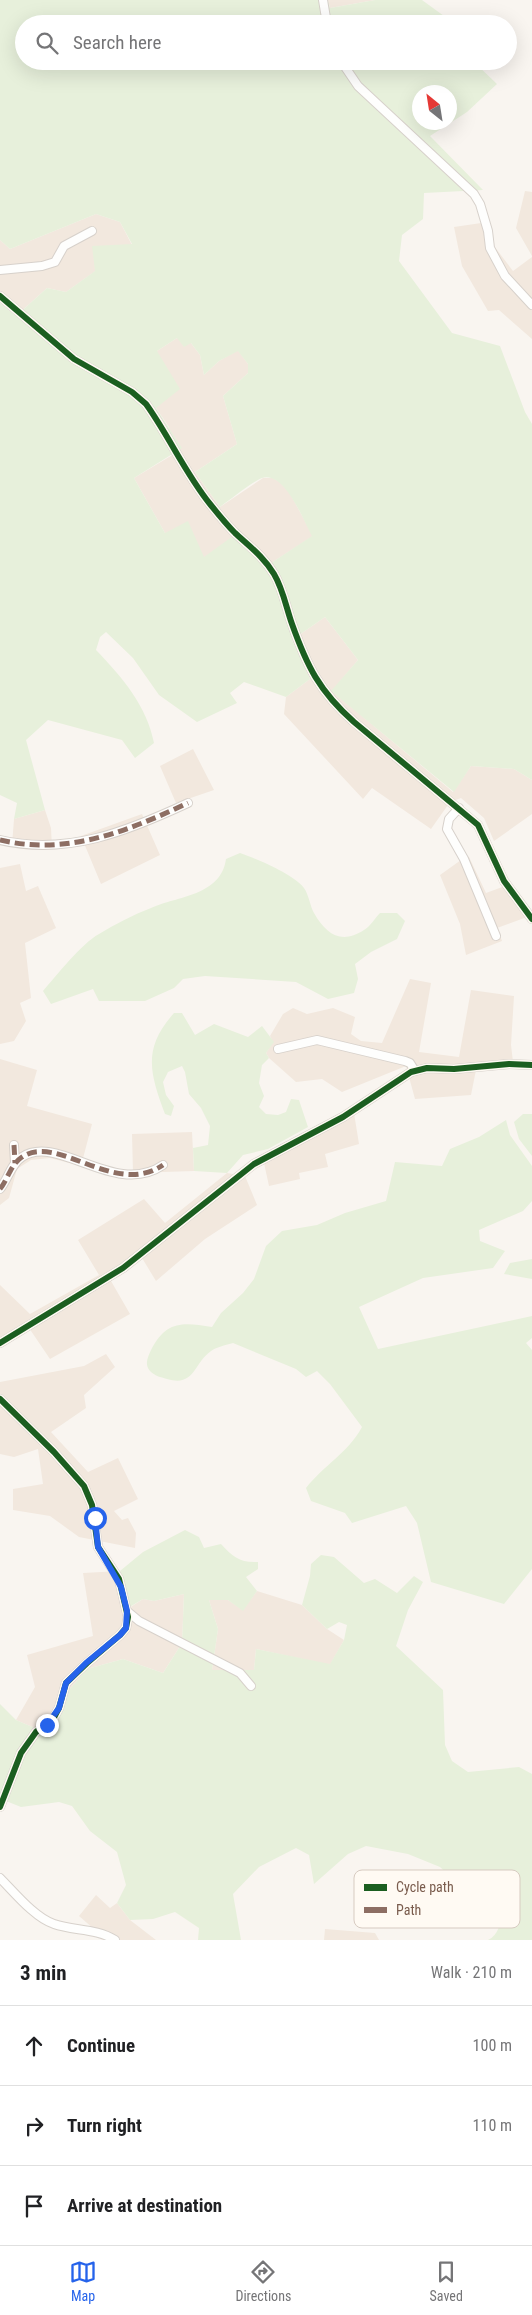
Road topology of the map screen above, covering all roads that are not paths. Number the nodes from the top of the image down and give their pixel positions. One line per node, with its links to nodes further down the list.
1 (323, 0): 2 (street)
2 (326, 15)
3 (347, 70): 7 (street)
4 (92, 230): 5 (street)
5 (0, 270)
6 (0, 296): 9 (street)
7 (532, 305)
8 (188, 803): 10 (street)
9 (459, 808): 11 (street); 12 (street)
10 (0, 840)
11 (532, 919)
12 (496, 936)
13 (278, 1049): 15 (street)
14 (532, 1065): 15 (street)
15 (415, 1071): 20 (street)
16 (14, 1145): 17 (street)
17 (15, 1163): 18 (street); 19 (street)
18 (163, 1165)
19 (0, 1189)
20 (0, 1343)
21 (0, 1399): 22 (street)
22 (127, 1611): 23 (street); 24 (street)
23 (251, 1686)
24 (0, 1807)
25 (0, 1878): 26 (street)
26 (115, 1940)

